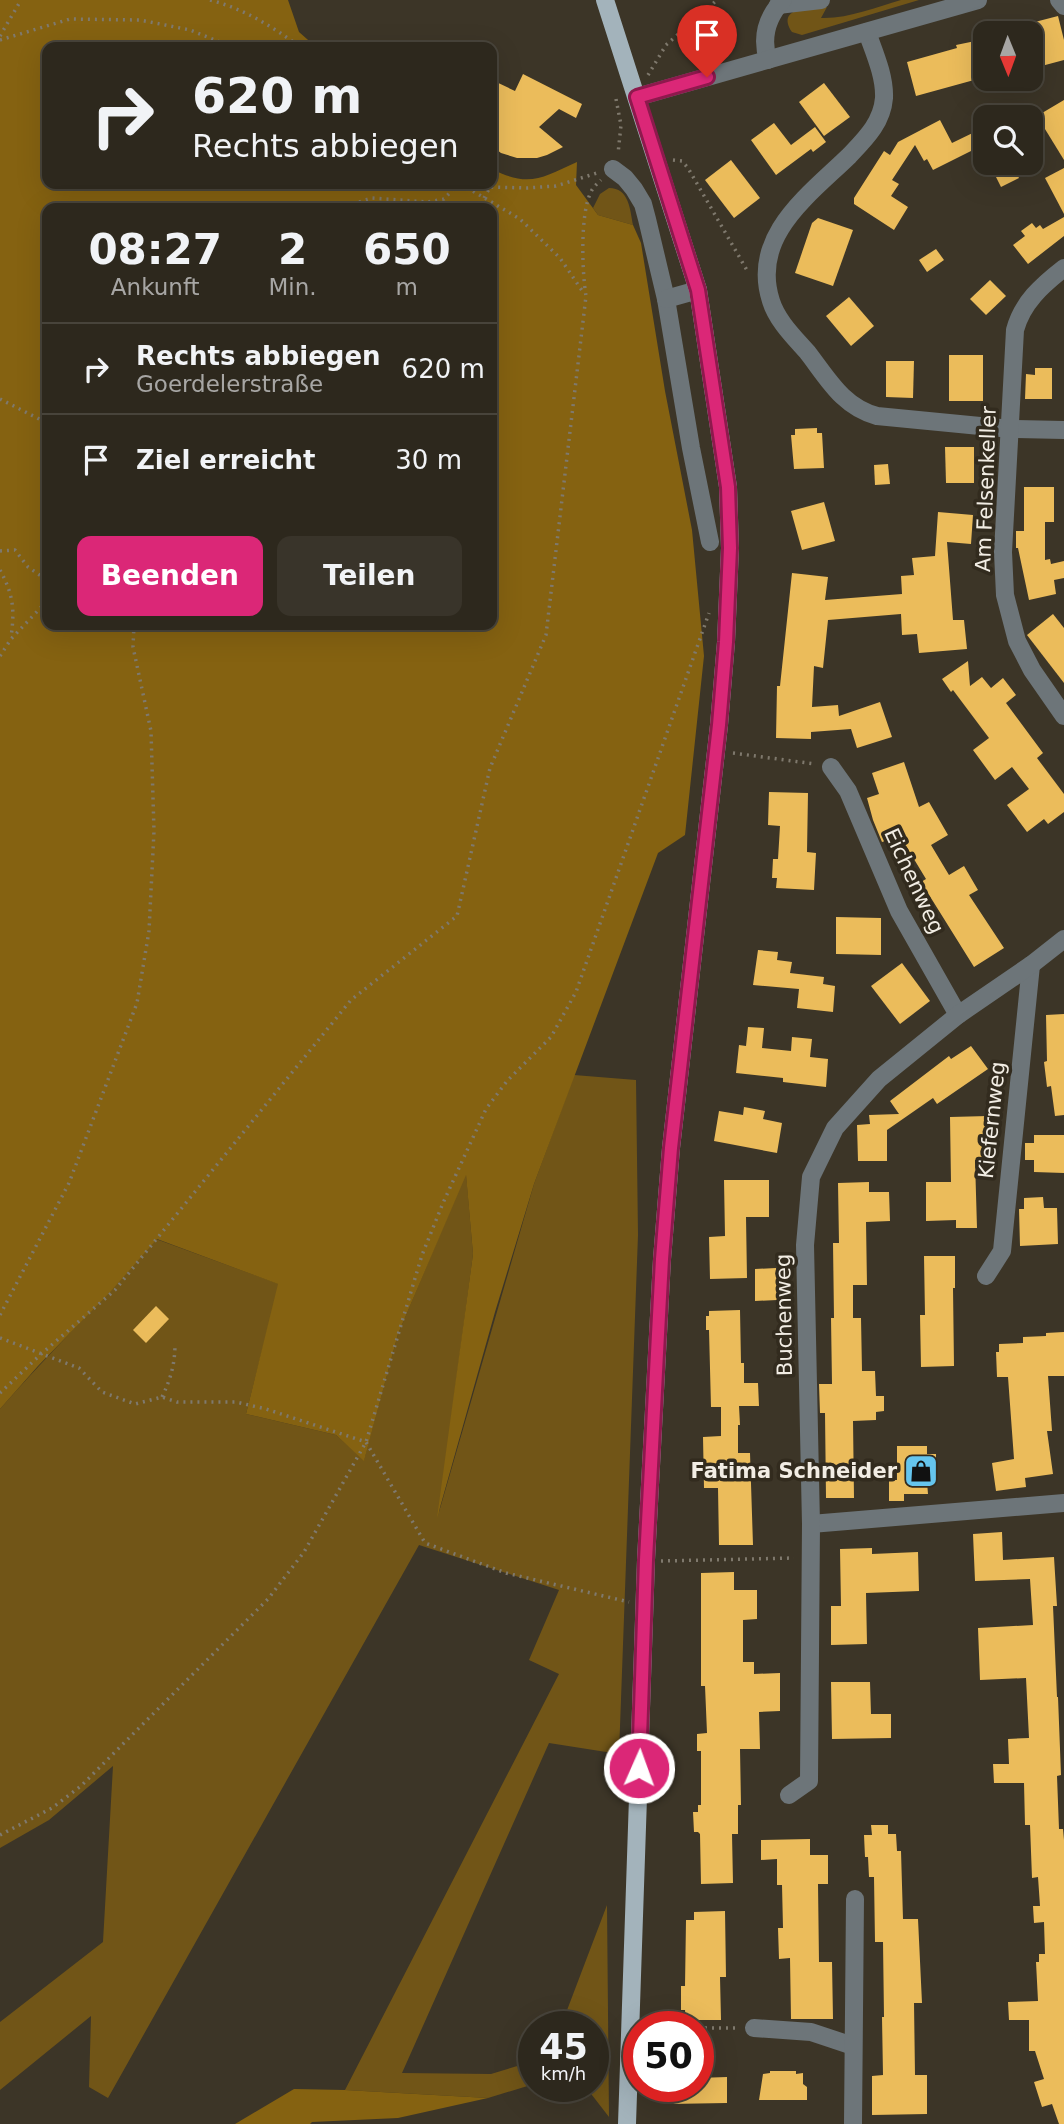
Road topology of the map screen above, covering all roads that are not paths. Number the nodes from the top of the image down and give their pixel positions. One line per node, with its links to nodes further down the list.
1 (605, 0): 9 (main road)
2 (821, 0): 5 (street)
3 (978, 0): 7 (street)
4 (1059, 0): 6 (street)
5 (781, 3): 8 (street)
6 (1064, 6)
7 (867, 32): 8 (street); 14 (street)
8 (768, 60): 9 (street)
9 (637, 97): 12 (main road)
10 (613, 169): 13 (street)
11 (1064, 268): 14 (street, Am Felsenkeller)
12 (698, 290): 13 (street); 29 (main road)
13 (666, 299): 16 (street)
14 (1011, 429): 15 (street); 17 (street, Am Felsenkeller)
15 (1064, 430)
16 (710, 542)
17 (1064, 716)
18 (831, 766): 21 (street, Eichenweg)
19 (1064, 939): 20 (street, Buchenweg)
20 (1031, 965): 21 (street, Buchenweg); 22 (street, Kiefernweg)
21 (958, 1015): 24 (street, Buchenweg)
22 (986, 1276)
23 (1064, 1503): 24 (street)
24 (811, 1524): 25 (street, Buchenweg)
25 (789, 1796)
26 (855, 1899): 28 (street)
27 (754, 2028): 28 (street)
28 (853, 2046): 30 (street)
29 (627, 2124)
30 (853, 2124)

